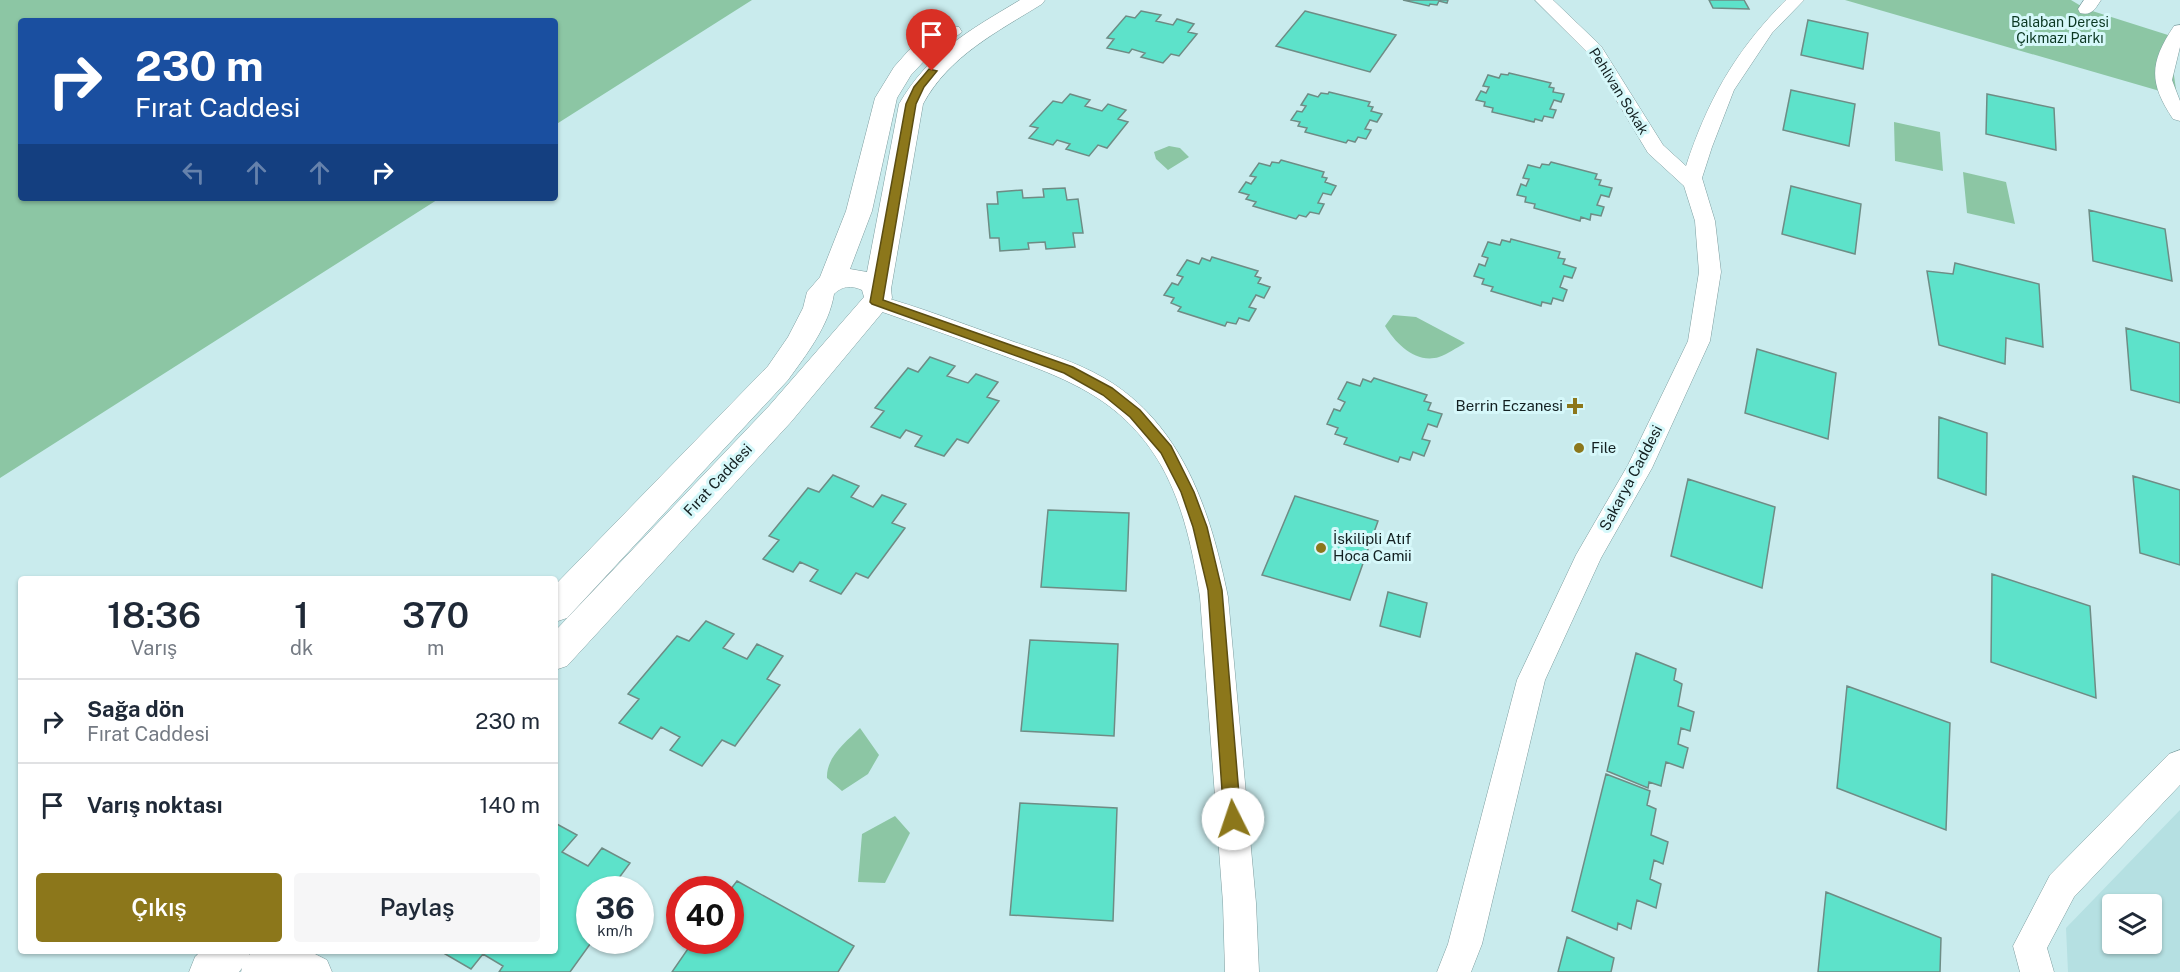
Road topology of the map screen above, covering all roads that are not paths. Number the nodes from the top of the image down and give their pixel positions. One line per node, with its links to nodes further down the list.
1 (1003, 0): 8 (main road, Fırat Caddesi)
2 (1035, 0): 9 (main road)
3 (1543, 0): 7 (street, Pehlivan Sokak)
4 (1796, 0): 7 (street)
5 (2180, 30): 6 (street)
6 (2180, 115)
7 (1693, 183): 18 (street, Sakarya Caddesi)
8 (825, 292): 9 (main road); 9 (main road); 10 (main road, Fırat Caddesi)
9 (877, 295): 11 (main road, Fırat Caddesi); 17 (street)
10 (558, 605)
11 (558, 652)
12 (2180, 764): 19 (street)
13 (227, 954): 15 (main road)
14 (273, 957): 16 (street)
15 (210, 972)
16 (315, 972)
17 (1242, 972)
18 (1454, 972)
19 (2037, 972)

